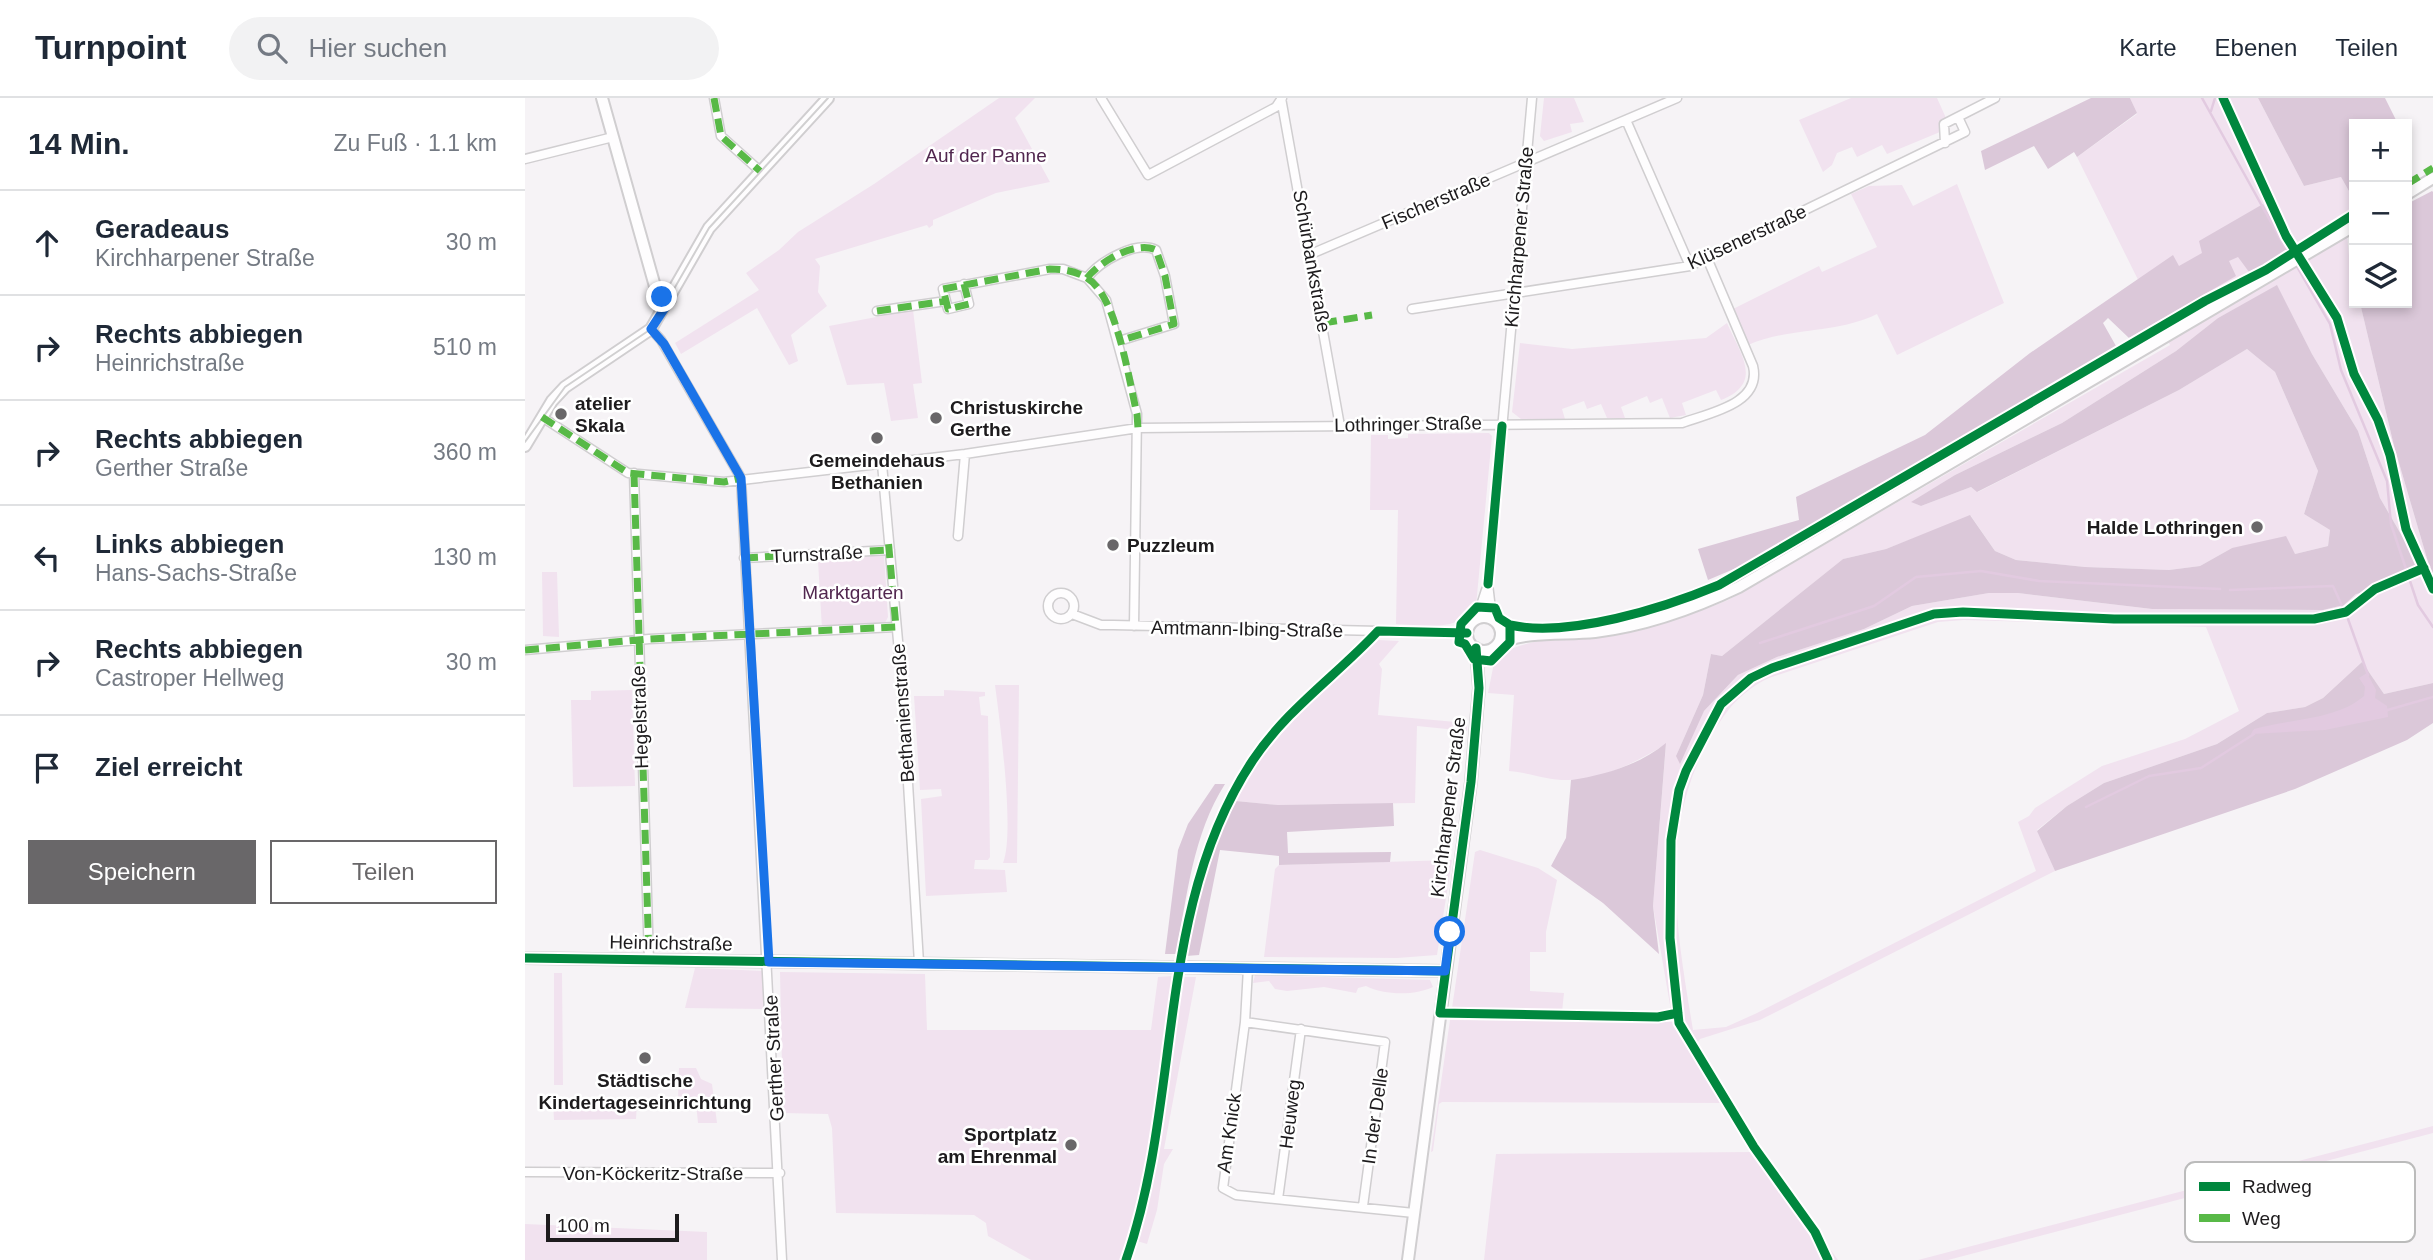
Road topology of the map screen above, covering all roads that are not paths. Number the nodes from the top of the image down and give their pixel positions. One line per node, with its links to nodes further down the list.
1 (603, 98): 11 (street)
2 (714, 98): 15 (street)
3 (828, 98): 15 (street)
4 (1101, 98): 5 (street)
5 (1282, 98): 19 (street, Schürbankstraße)
6 (1532, 98): 14 (street, Kirchharpener Straße)
7 (1677, 98): 10 (street, Fischerstraße)
8 (1995, 98): 9 (street)
9 (1958, 117): 12 (street); 12 (street)
10 (1626, 120): 14 (street, Fischerstraße); 21 (street)
11 (613, 137): 13 (street); 25 (street)
12 (1945, 143): 20 (street, Klüsenerstraße)
13 (525, 159)
14 (1526, 161): 19 (street, Fischerstraße); 24 (street, Kirchharpener Straße)
15 (760, 171): 25 (street)
16 (2433, 178): 17 (street)
17 (2412, 191)
18 (2349, 229): 52 (street)
19 (1311, 254): 32 (street, Schürbankstraße)
20 (1707, 258): 21 (street, Klüsenerstraße); 33 (street, Lothringer Straße)
21 (1690, 266): 24 (street, Klüsenerstraße)
22 (1087, 278): 23 (street); 30 (street); 30 (street)
23 (964, 285): 26 (street); 26 (street)
24 (1514, 294): 27 (street, Klüsenerstraße); 33 (street, Kirchharpener Straße)
25 (670, 300): 29 (street)
26 (946, 301): 28 (street)
27 (1412, 309)
28 (877, 311)
29 (651, 329): 31 (street); 40 (street)
30 (1119, 341): 34 (street)
31 (542, 417): 35 (street); 39 (street, Lothringer Straße)
32 (1340, 426): 33 (street, Lothringer Straße); 34 (street, Lothringer Straße)
33 (1502, 426): 44 (street, Kirchharpener Straße)
34 (1138, 428): 37 (street, Lothringer Straße); 48 (street)
35 (529, 434): 36 (street)
36 (525, 446)
37 (965, 454): 38 (street, Lothringer Straße); 41 (street)
38 (882, 464): 40 (street, Lothringer Straße); 42 (street, Bethanienstraße)
39 (634, 473): 40 (street, Lothringer Straße); 53 (street, Hegelstraße)
40 (741, 478): 43 (street, Gerther Straße)
41 (958, 536)
42 (890, 550): 43 (street, Turnstraße); 49 (street, Bethanienstraße)
43 (744, 558): 51 (street, Gerther Straße)
44 (1488, 584): 46 (street, Kirchharpener Straße); 47 (street, Kirchharpener Straße)
45 (1072, 614): 48 (street, Amtmann-Ibing-Straße)
46 (1477, 618): 47 (street); 50 (street)
47 (1495, 621): 52 (street); 54 (street)
48 (1134, 626): 50 (street, Amtmann-Ibing-Straße)
49 (896, 627): 51 (street); 61 (street, Bethanienstraße)
50 (1467, 633): 55 (street)
51 (748, 634): 53 (street); 60 (street, Gerther Straße)
52 (1542, 635): 54 (street)
53 (638, 640): 56 (street); 59 (street, Hegelstraße)
54 (1496, 646): 55 (street); 57 (street, Kirchharpener Straße)
55 (1476, 648): 57 (street, Kirchharpener Straße)
56 (525, 650)
57 (1479, 688): 63 (street, Kirchharpener Straße)
58 (525, 958): 59 (street, Heinrichstraße)
59 (649, 960): 60 (street, Heinrichstraße)
60 (769, 962): 61 (street, Heinrichstraße); 67 (street, Gerther Straße)
61 (919, 963): 62 (street, Heinrichstraße)
62 (1248, 968): 63 (street, Heinrichstraße); 64 (street, Am Knick)
63 (1445, 971): 70 (street, Kirchharpener Straße)
64 (1245, 1022): 65 (street, In der Delle); 68 (street, Am Knick)
65 (1301, 1029): 68 (street, Heuweg); 69 (street, In der Delle)
66 (525, 1172): 67 (street, Von-Köckeritz-Straße)
67 (780, 1173): 71 (street, Gerther Straße)
68 (1278, 1199): 69 (street, Am Knick)
69 (1363, 1206): 70 (street, Am Knick)
70 (1414, 1213): 72 (street, Kirchharpener Straße)
71 (782, 1260)
72 (1408, 1260)

